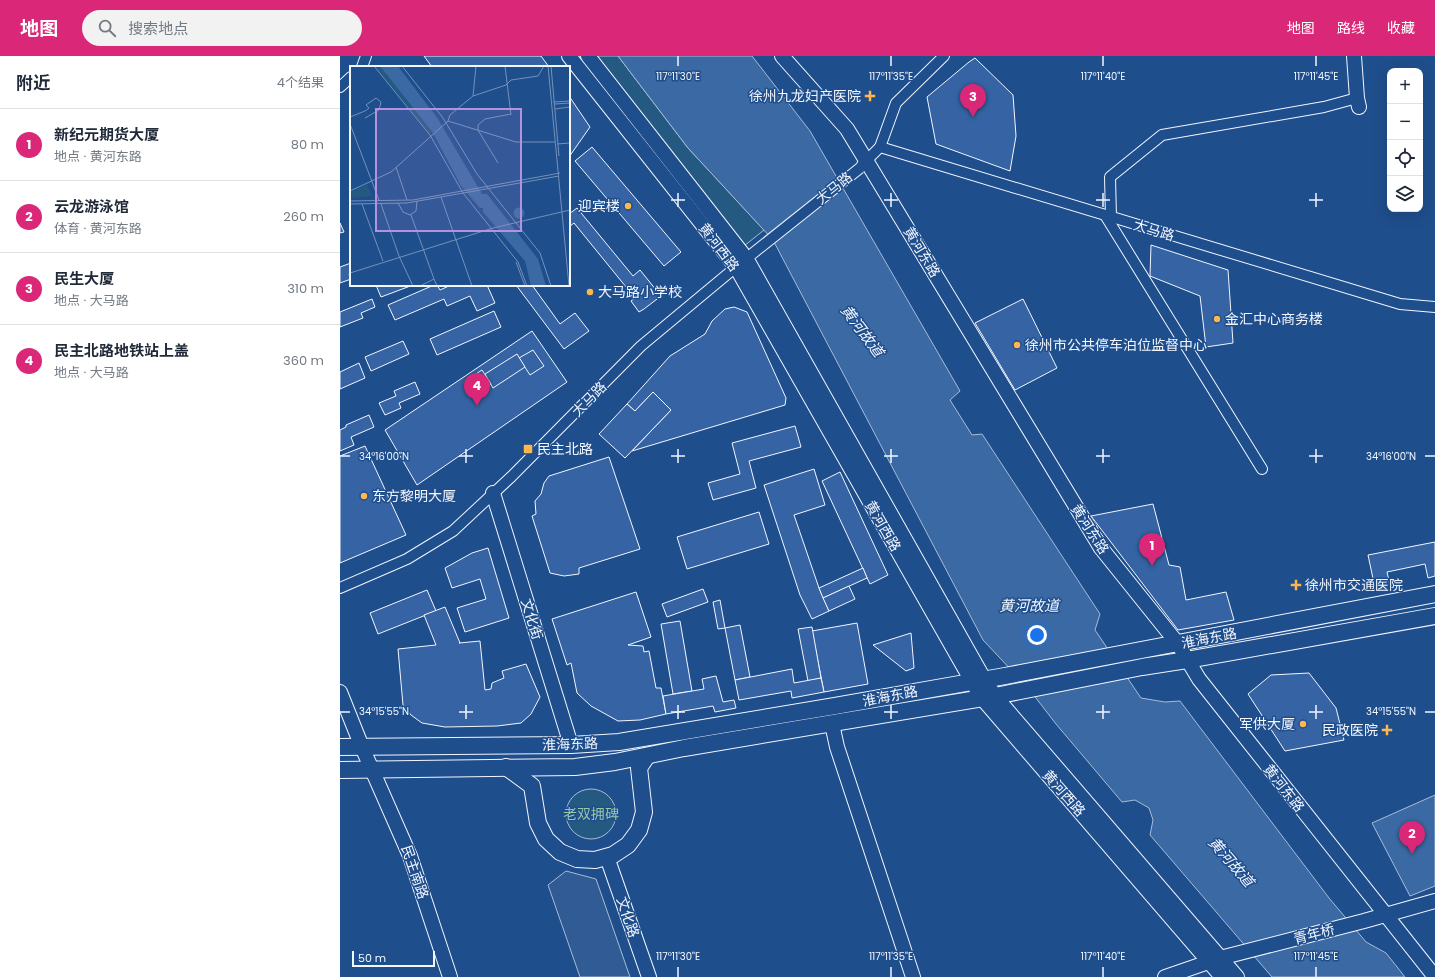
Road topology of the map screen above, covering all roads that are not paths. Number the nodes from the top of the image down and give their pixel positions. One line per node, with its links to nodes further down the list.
1 (366, 56): 7 (street)
2 (569, 56): 15 (street, 黄河西路)
3 (588, 56): 14 (street, 黄河西路)
4 (782, 56): 12 (street, 黄河东路)
5 (944, 56): 11 (street)
6 (1354, 56): 10 (street)
7 (362, 66)
8 (350, 78): 9 (street)
9 (340, 86)
10 (1358, 102): 13 (street)
11 (880, 147): 12 (street, 大马路); 13 (street, 大马路)
12 (863, 164): 14 (street, 大马路, bridge); 22 (street, 黄河东路)
13 (1108, 216): 16 (street, 大马路); 17 (street)
14 (749, 256): 15 (street, 大马路); 24 (street, 黄河西路)
15 (736, 267): 18 (street, 大马路); 24 (street, 黄河西路)
16 (1435, 307)
17 (1262, 469)
18 (493, 493): 19 (street, 大马路); 28 (street, 文化街)
19 (340, 588)
20 (1435, 594): 22 (main road, 淮海东路)
21 (1435, 616): 23 (main road, 淮海东路)
22 (1178, 644): 23 (street, 黄河东路); 24 (main road, 淮海东路)
23 (1187, 660): 26 (main road, 淮海东路); 37 (street, 黄河东路)
24 (978, 680): 26 (street, 黄河西路); 28 (main road, 淮海东路)
25 (340, 692): 30 (street)
26 (988, 696): 27 (main road, 淮海东路); 38 (street, 黄河西路)
27 (832, 724): 31 (main road, 淮海东路); 41 (street)
28 (571, 745): 30 (main road, 淮海东路)
29 (340, 747): 30 (main road, 淮海东路)
30 (362, 747): 34 (street)
31 (647, 756): 32 (main road, 淮海东路); 35 (main road)
32 (506, 767): 34 (main road, 淮海东路); 35 (main road)
33 (340, 770): 34 (main road, 淮海东路)
34 (372, 770): 39 (street, 民主南路)
35 (608, 857): 40 (street, 文化路)
36 (1435, 901): 37 (street, 青年桥)
37 (1384, 915): 38 (street, 青年桥); 45 (street, 黄河东路)
38 (1214, 960): 42 (street, 青年桥); 43 (street, 黄河西路); 44 (street, 黄河西路)
39 (450, 977)
40 (649, 977)
41 (913, 977)
42 (1165, 977)
43 (1222, 977)
44 (1237, 977)
45 (1435, 977)

